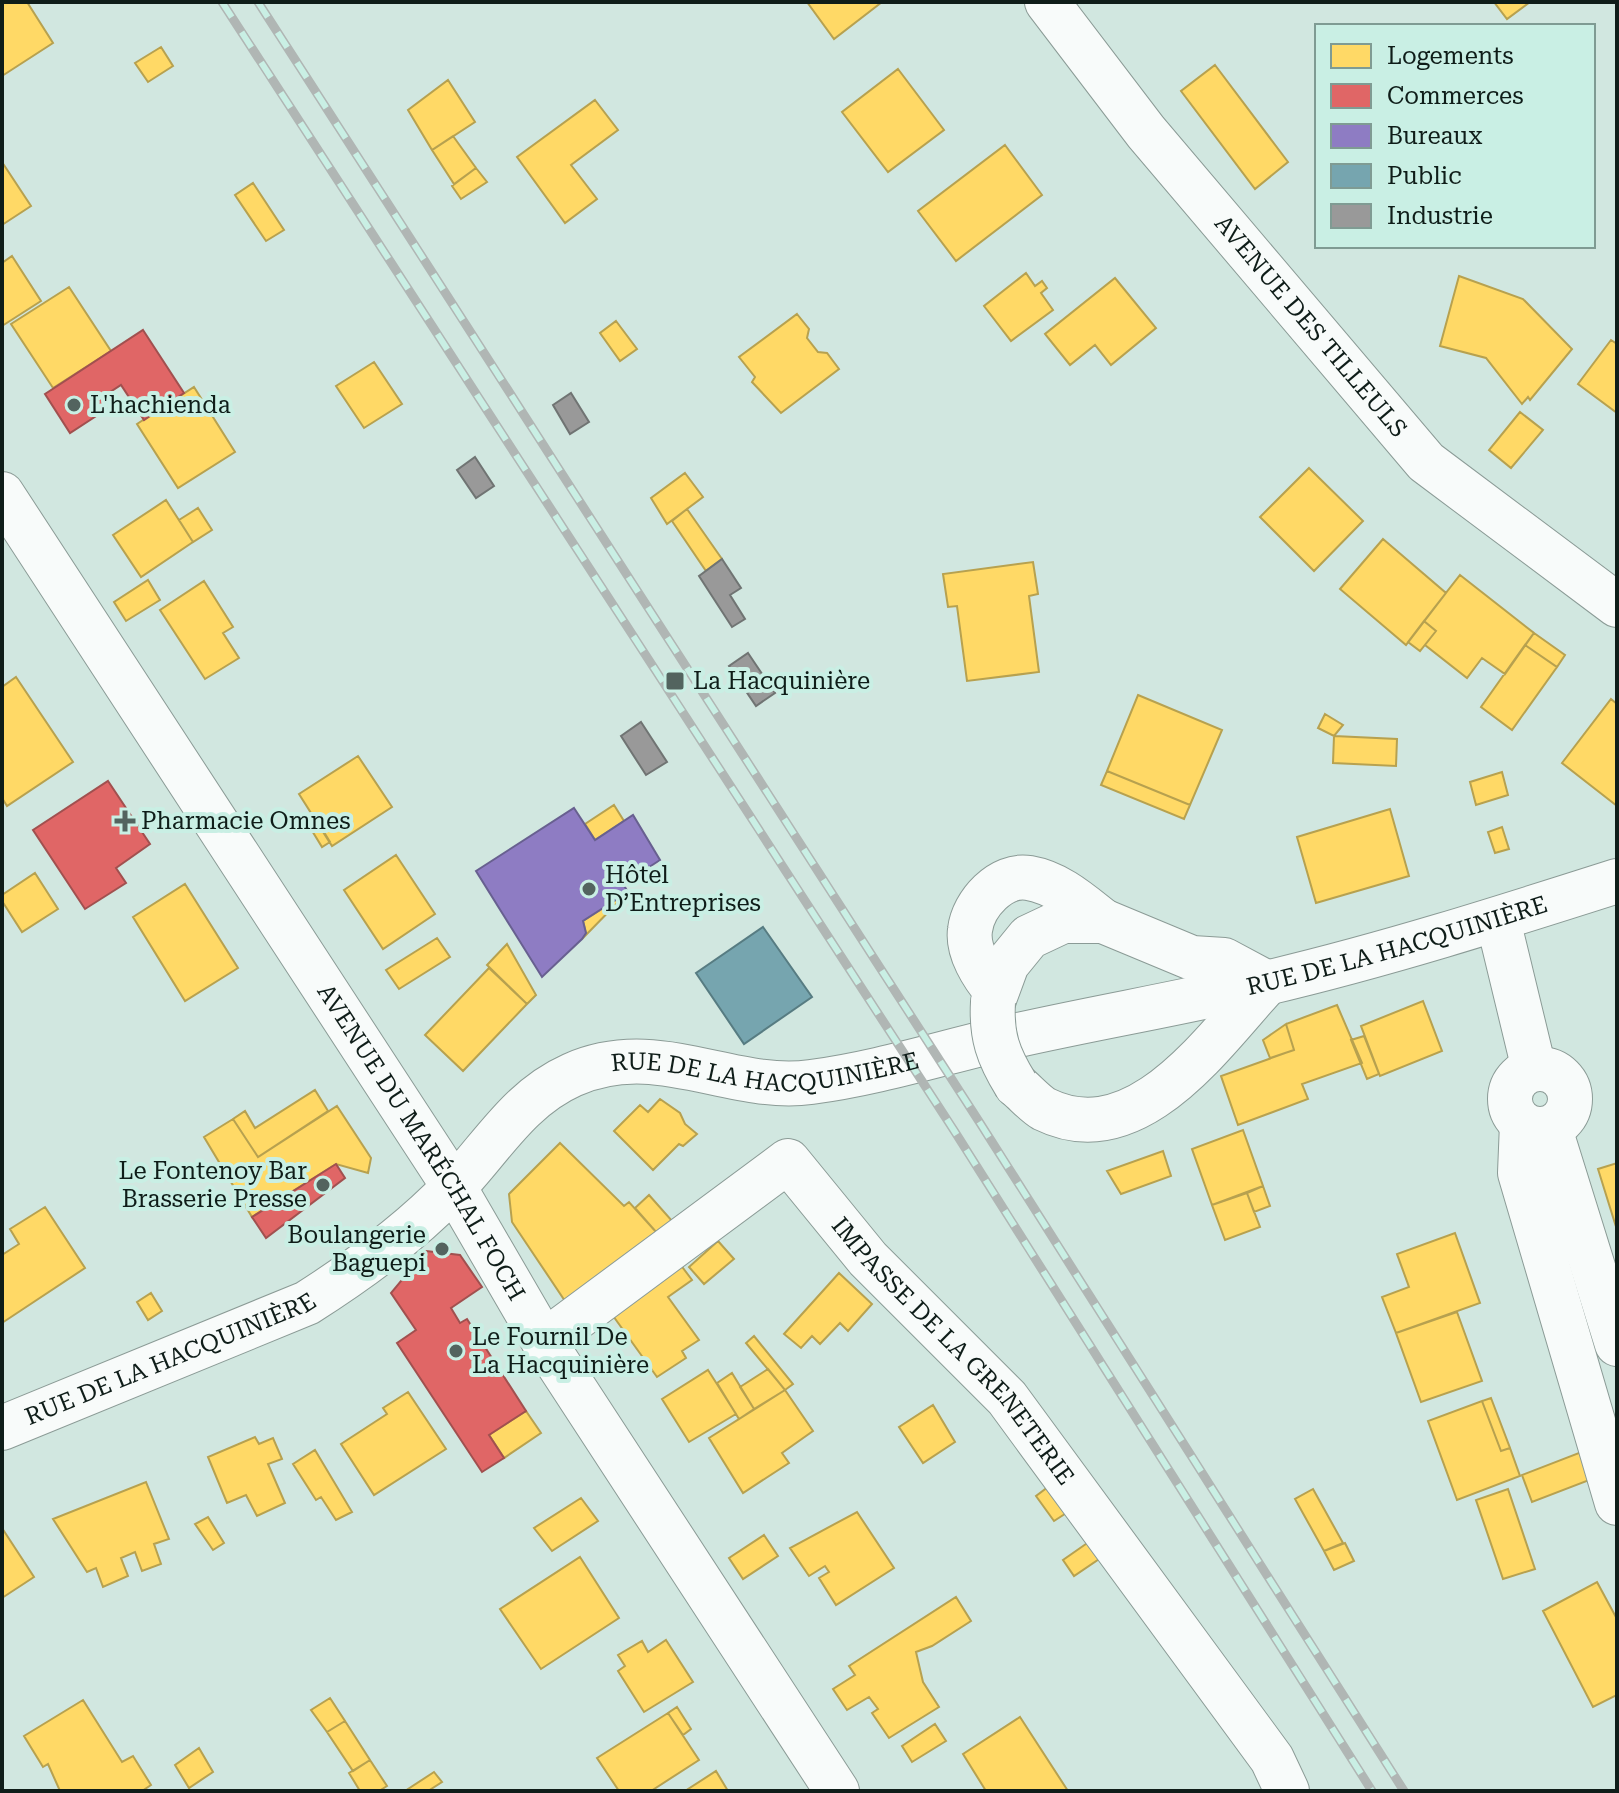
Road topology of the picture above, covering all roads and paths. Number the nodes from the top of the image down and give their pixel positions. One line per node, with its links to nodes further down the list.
1 (1047, 2): 3 (street, AVENUE DES TILLEULS)
2 (2, 494): 10 (street, AVENUE DU MARÉCHAL FOCH)
3 (1617, 605)
4 (1617, 881): 5 (street, RUE DE LA HACQUINIÈRE)
5 (1498, 920): 7 (street, RUE DE LA HACQUINIÈRE); 9 (street)
6 (1103, 921): 7 (street); 8 (street); 8 (street)
7 (1267, 983): 8 (street, bridge); 10 (street, RUE DE LA HACQUINIÈRE)
8 (994, 997)
9 (1536, 1127): 12 (street); 14 (street)
10 (454, 1187): 11 (street, AVENUE DU MARÉCHAL FOCH); 13 (street, RUE DE LA HACQUINIÈRE)
11 (544, 1342): 15 (street, AVENUE DU MARÉCHAL FOCH); 16 (street, IMPASSE DE LA GRENETERIE)
12 (1617, 1344)
13 (2, 1428)
14 (1617, 1503)
15 (837, 1791)
16 (1287, 1791)

